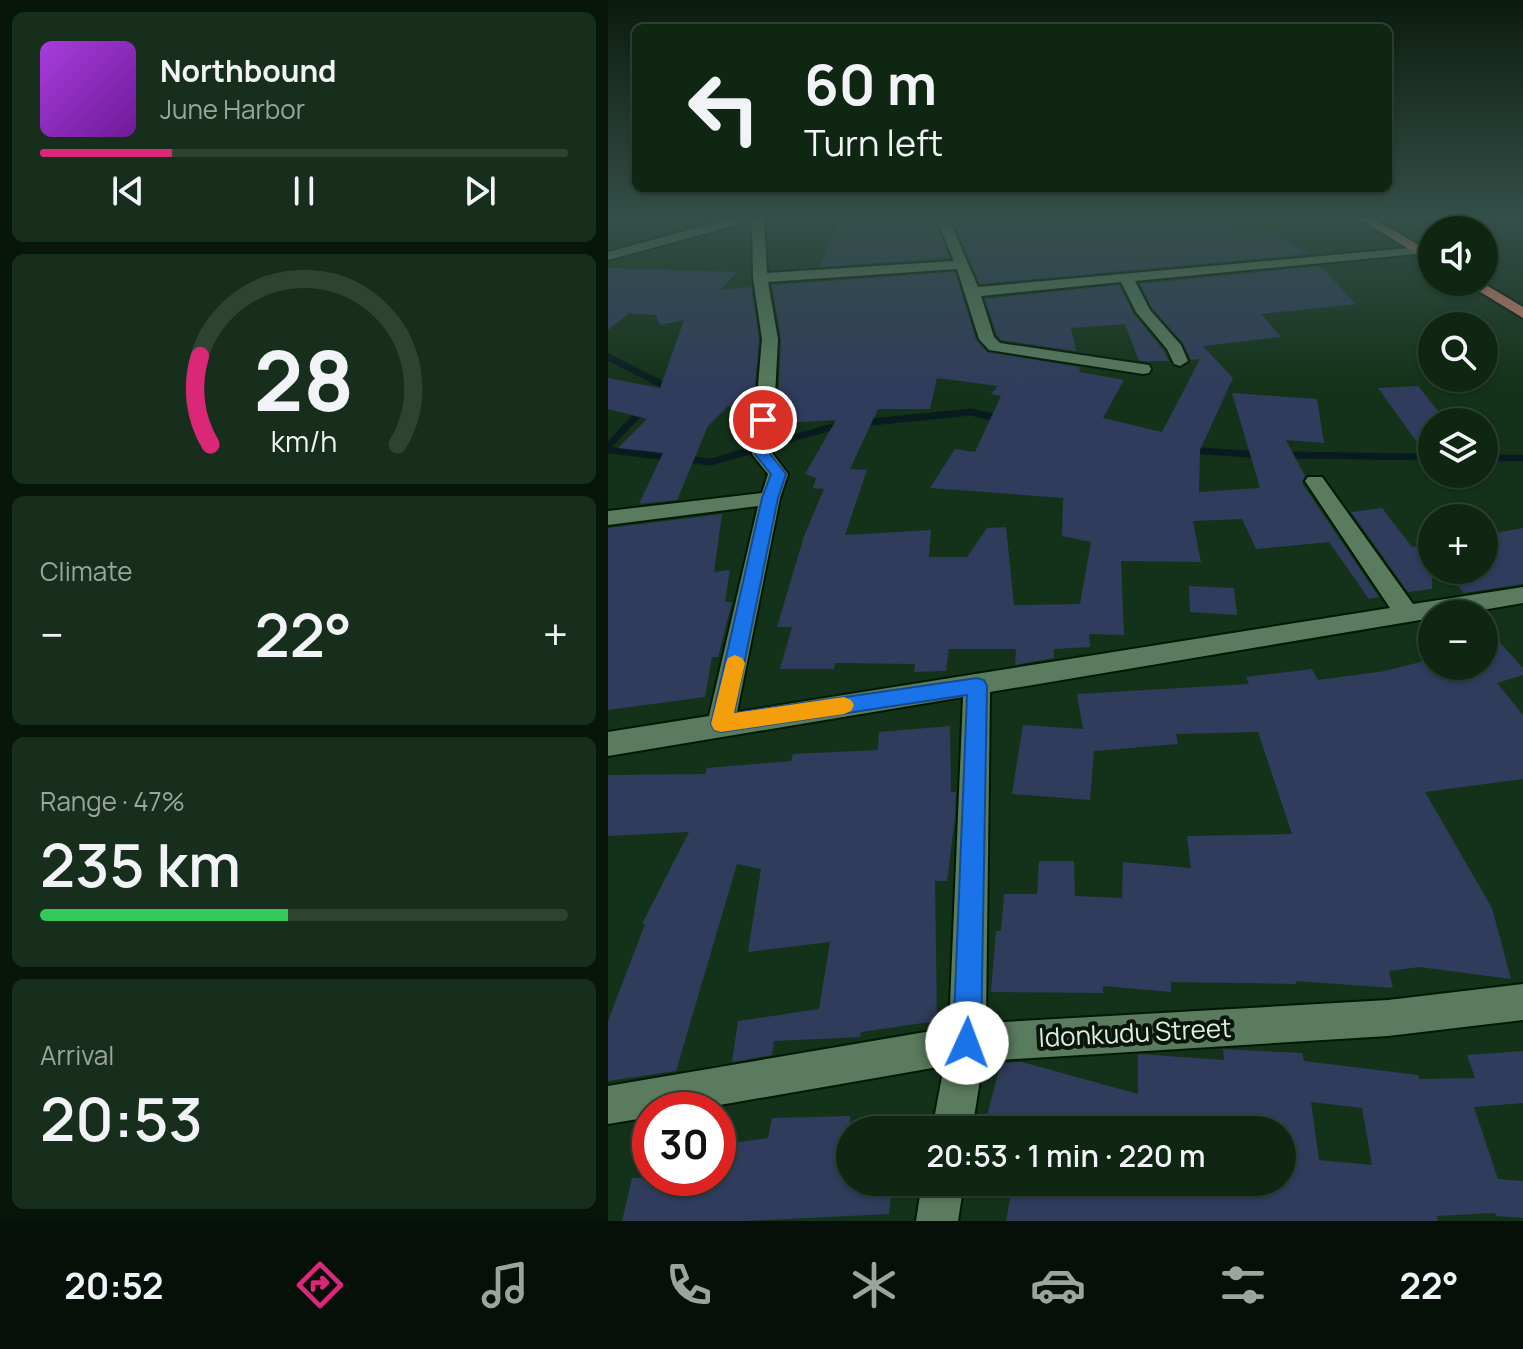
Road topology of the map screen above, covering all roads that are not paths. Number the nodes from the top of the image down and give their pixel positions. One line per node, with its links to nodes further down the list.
1 (760, 274): 6 (street)
2 (822, 274): 6 (street)
3 (965, 274): 8 (street)
4 (1158, 274): 5 (street)
5 (1126, 277): 8 (street); 12 (street)
6 (760, 278): 15 (street)
7 (1498, 282): 10 (highway)
8 (973, 292): 13 (street)
9 (1494, 296): 11 (highway)
10 (1523, 297)
11 (1523, 313)
12 (1180, 361)
13 (1143, 369)
14 (1315, 481): 18 (street)
15 (770, 498): 16 (street); 20 (street)
16 (608, 518)
17 (1523, 595): 18 (street)
18 (1407, 614): 19 (street)
19 (977, 686): 20 (street); 23 (street)
20 (721, 724): 21 (street)
21 (608, 744)
22 (1523, 1002): 23 (street, Idonkudu Street)
23 (967, 1043): 24 (street, Idonkudu Street); 25 (street)
24 (608, 1105)
25 (954, 1116)
26 (941, 1196): 27 (street)
27 (937, 1221)

